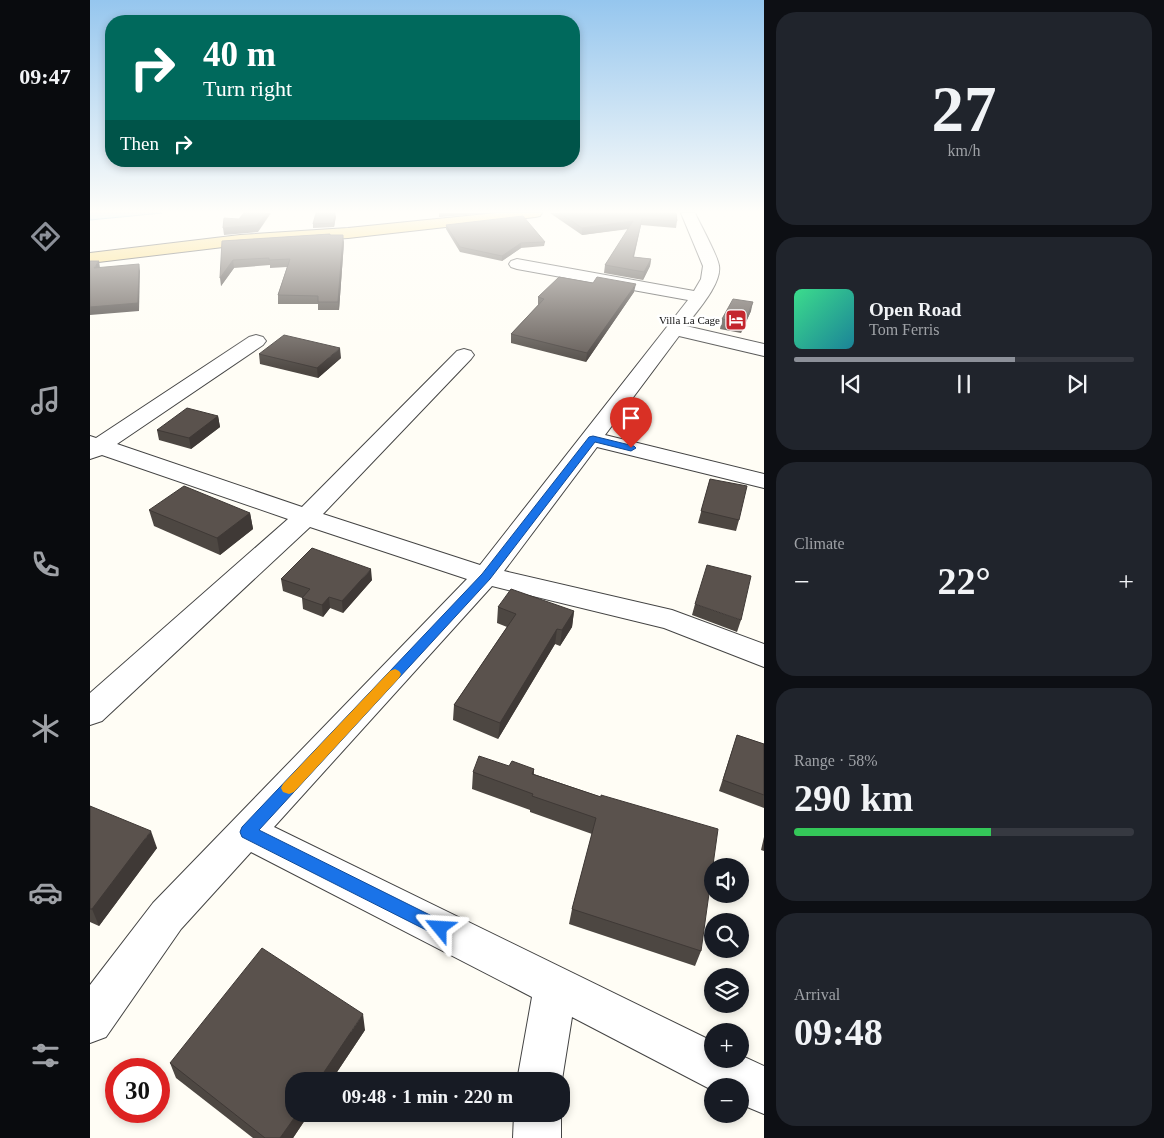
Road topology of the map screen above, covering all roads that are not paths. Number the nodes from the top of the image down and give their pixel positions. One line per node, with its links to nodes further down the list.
1 (528, 266): 3 (street)
2 (711, 266): 3 (street)
3 (700, 298): 4 (street)
4 (673, 330): 6 (street); 8 (street)
5 (256, 341): 9 (street)
6 (764, 350)
7 (464, 354): 11 (street)
8 (593, 439): 10 (street); 12 (street)
9 (93, 447): 11 (street)
10 (764, 481)
11 (306, 517): 12 (street); 14 (street)
12 (486, 576): 13 (street); 15 (street)
13 (764, 656)
14 (90, 712)
15 (247, 832): 16 (street); 17 (street)
16 (555, 986): 18 (street); 19 (street)
17 (90, 1021)
18 (541, 1072)
19 (764, 1091)
20 (538, 1122): 21 (street)
21 (537, 1138)

